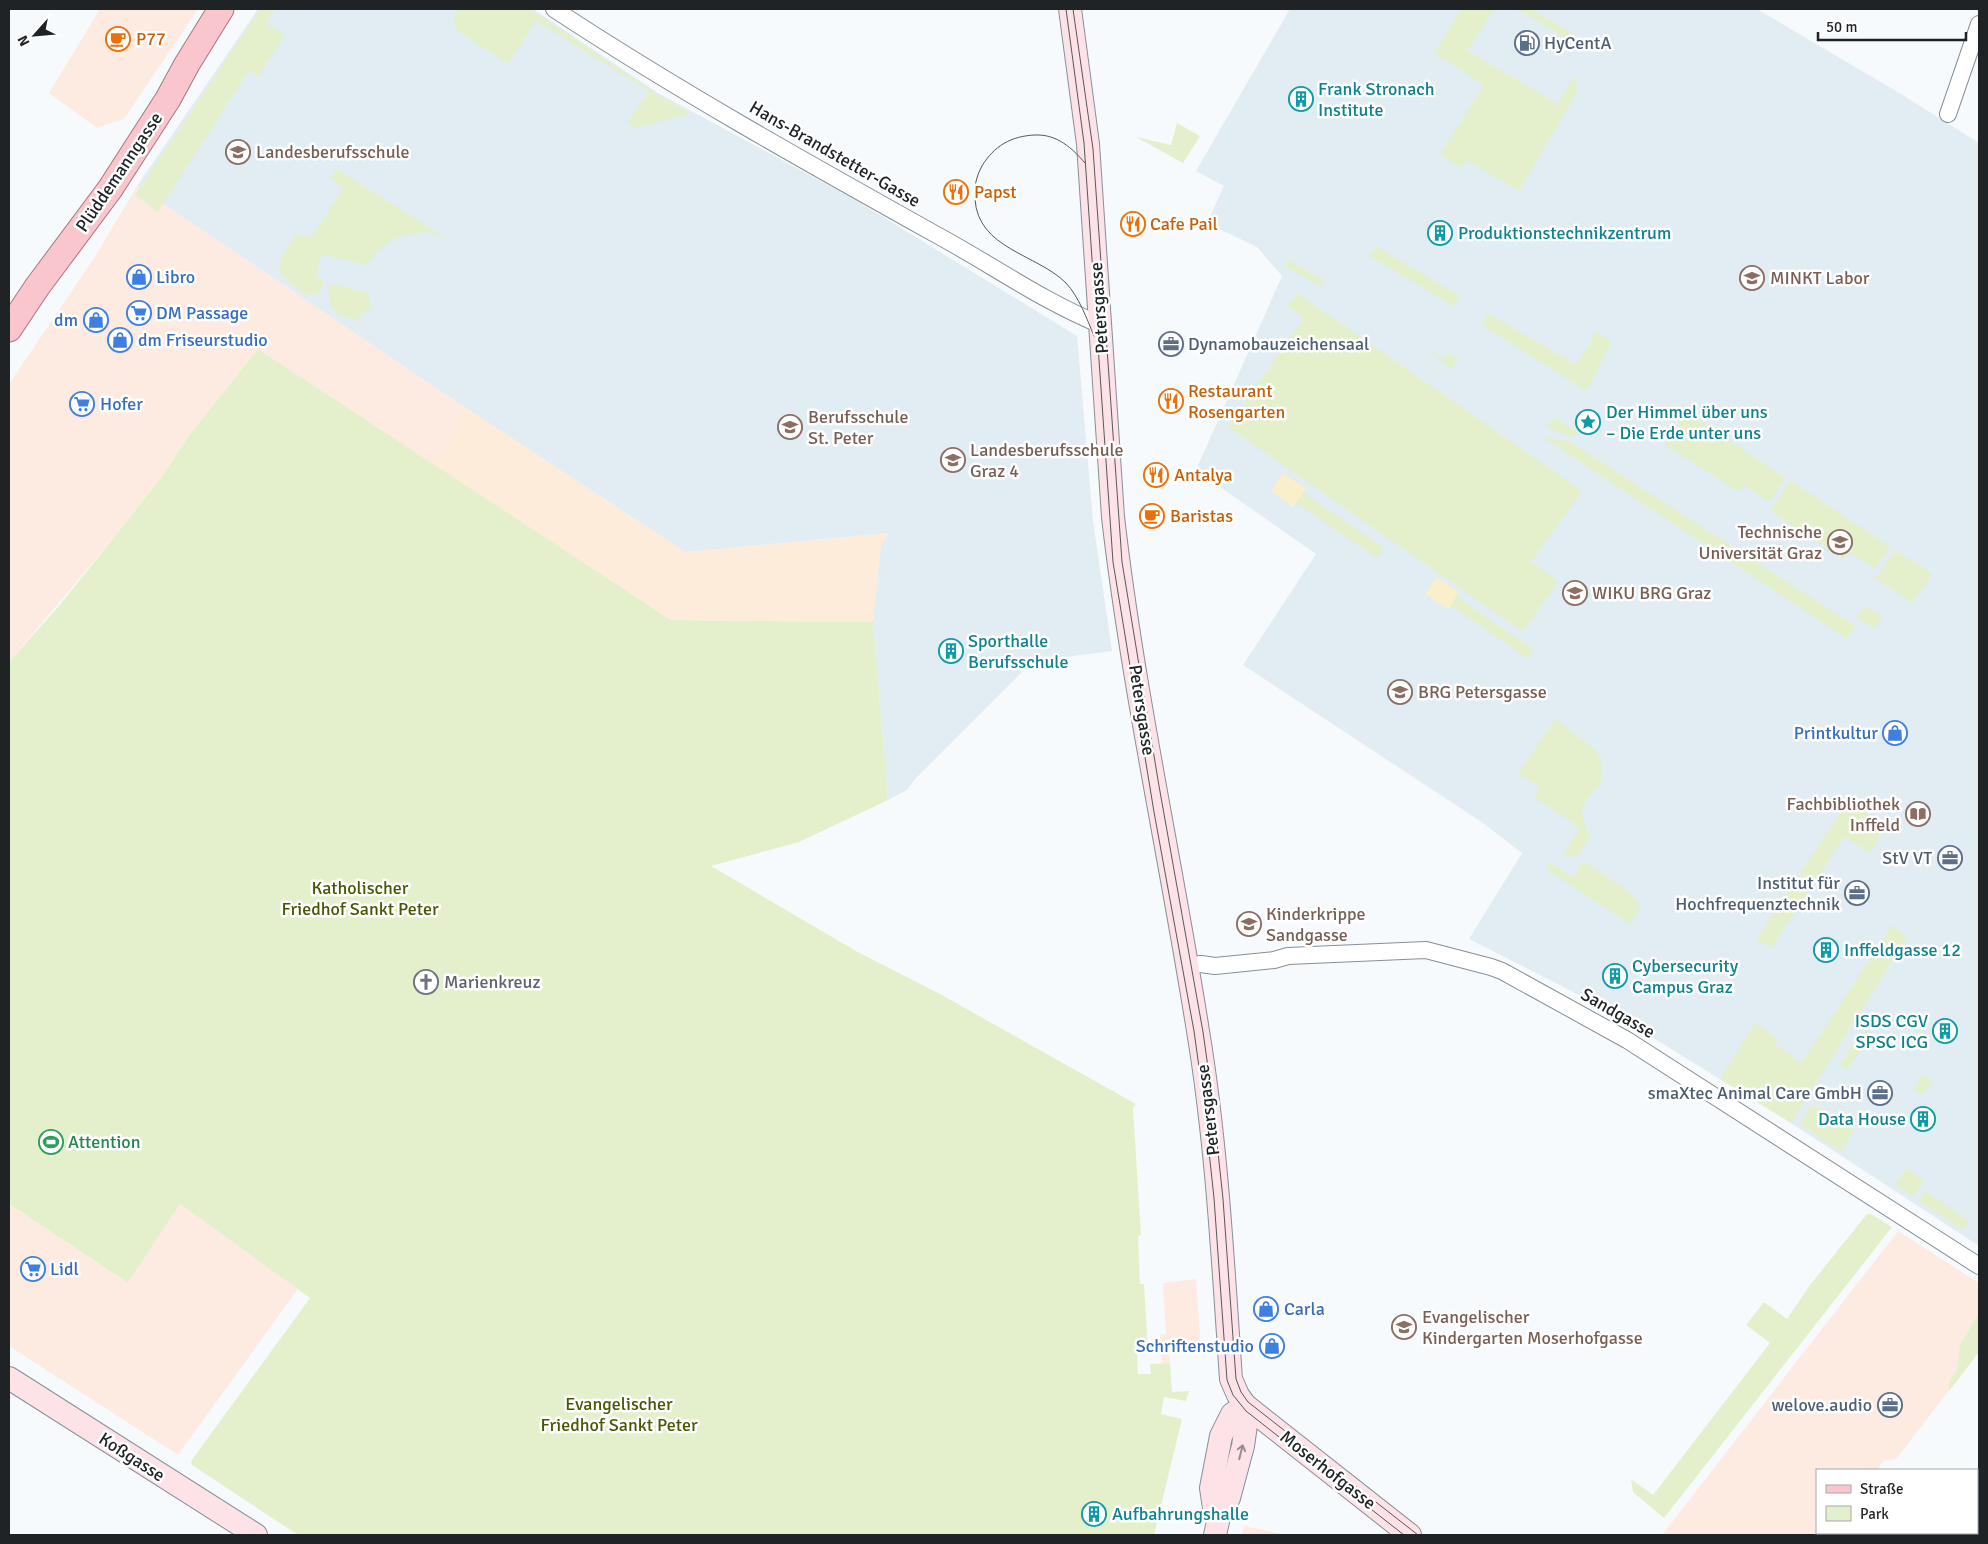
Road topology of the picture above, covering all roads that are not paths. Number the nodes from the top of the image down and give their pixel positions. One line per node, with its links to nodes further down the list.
1 (221, 9): 7 (main road, Plüddemanngasse)
2 (554, 9): 6 (street, Hans-Brandstetter-Gasse)
3 (1070, 9): 6 (main road, Petersgasse)
4 (1979, 24): 5 (street)
5 (1948, 114)
6 (1101, 325): 8 (main road, Petersgasse)
7 (9, 330)
8 (1187, 966): 9 (street, Sandgasse); 11 (main road, Petersgasse)
9 (1979, 1266)
10 (9, 1378): 13 (main road, Koßgasse)
11 (1245, 1405): 12 (main road, Petersgasse); 14 (main road, Moserhofgasse)
12 (1217, 1526)
13 (256, 1535)
14 (1410, 1535)

